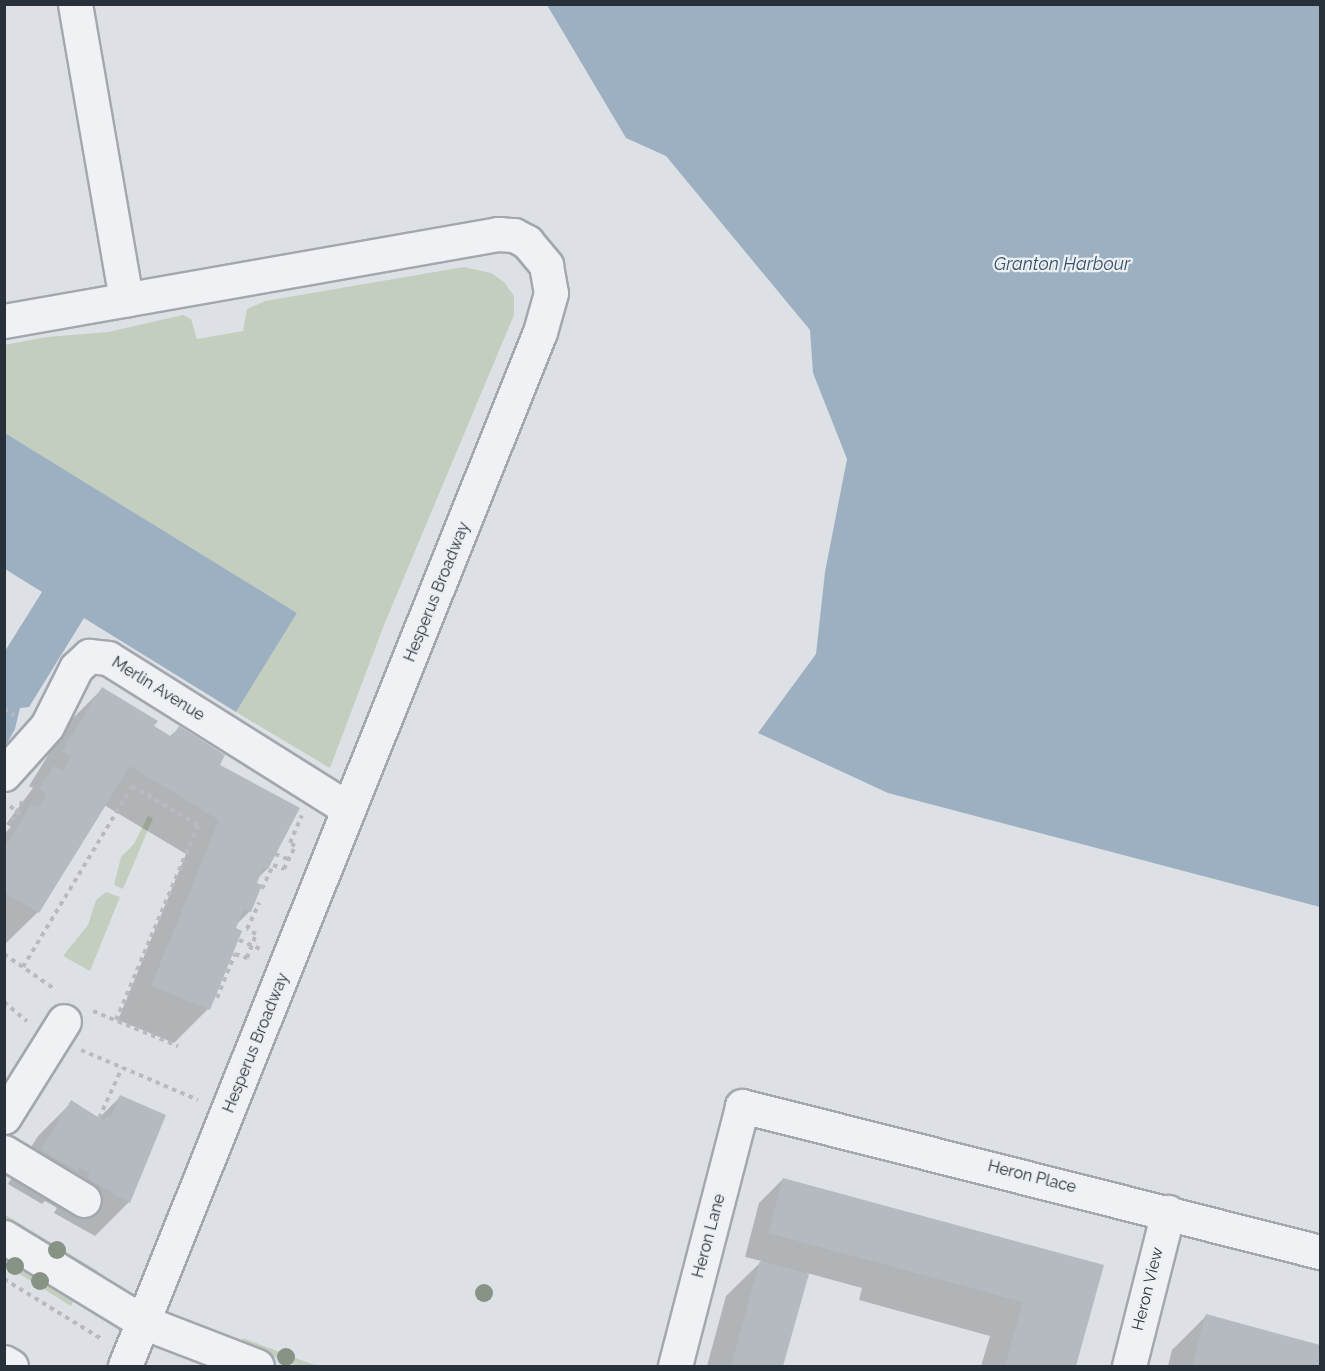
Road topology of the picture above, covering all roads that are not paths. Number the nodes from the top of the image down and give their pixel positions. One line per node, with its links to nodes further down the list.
1 (75, 4): 2 (street)
2 (126, 300): 3 (street, Hesperus Broadway); 5 (street, Hesperus Broadway)
3 (4, 321)
4 (14, 787): 5 (street, Merlin Avenue)
5 (349, 809): 14 (street, Hesperus Broadway)
6 (59, 1030): 8 (street)
7 (742, 1106): 11 (street, Heron Place); 19 (street, Heron Lane)
8 (4, 1117)
9 (4, 1152): 10 (street)
10 (84, 1200)
11 (1168, 1212): 13 (street, Heron Place); 20 (street, Heron View)
12 (4, 1237): 14 (street)
13 (1319, 1247)
14 (143, 1322): 15 (street, Hesperus Broadway); 18 (street)
15 (115, 1358)
16 (4, 1362): 17 (street)
17 (11, 1366)
18 (257, 1366)
19 (675, 1366)
20 (1129, 1366)

